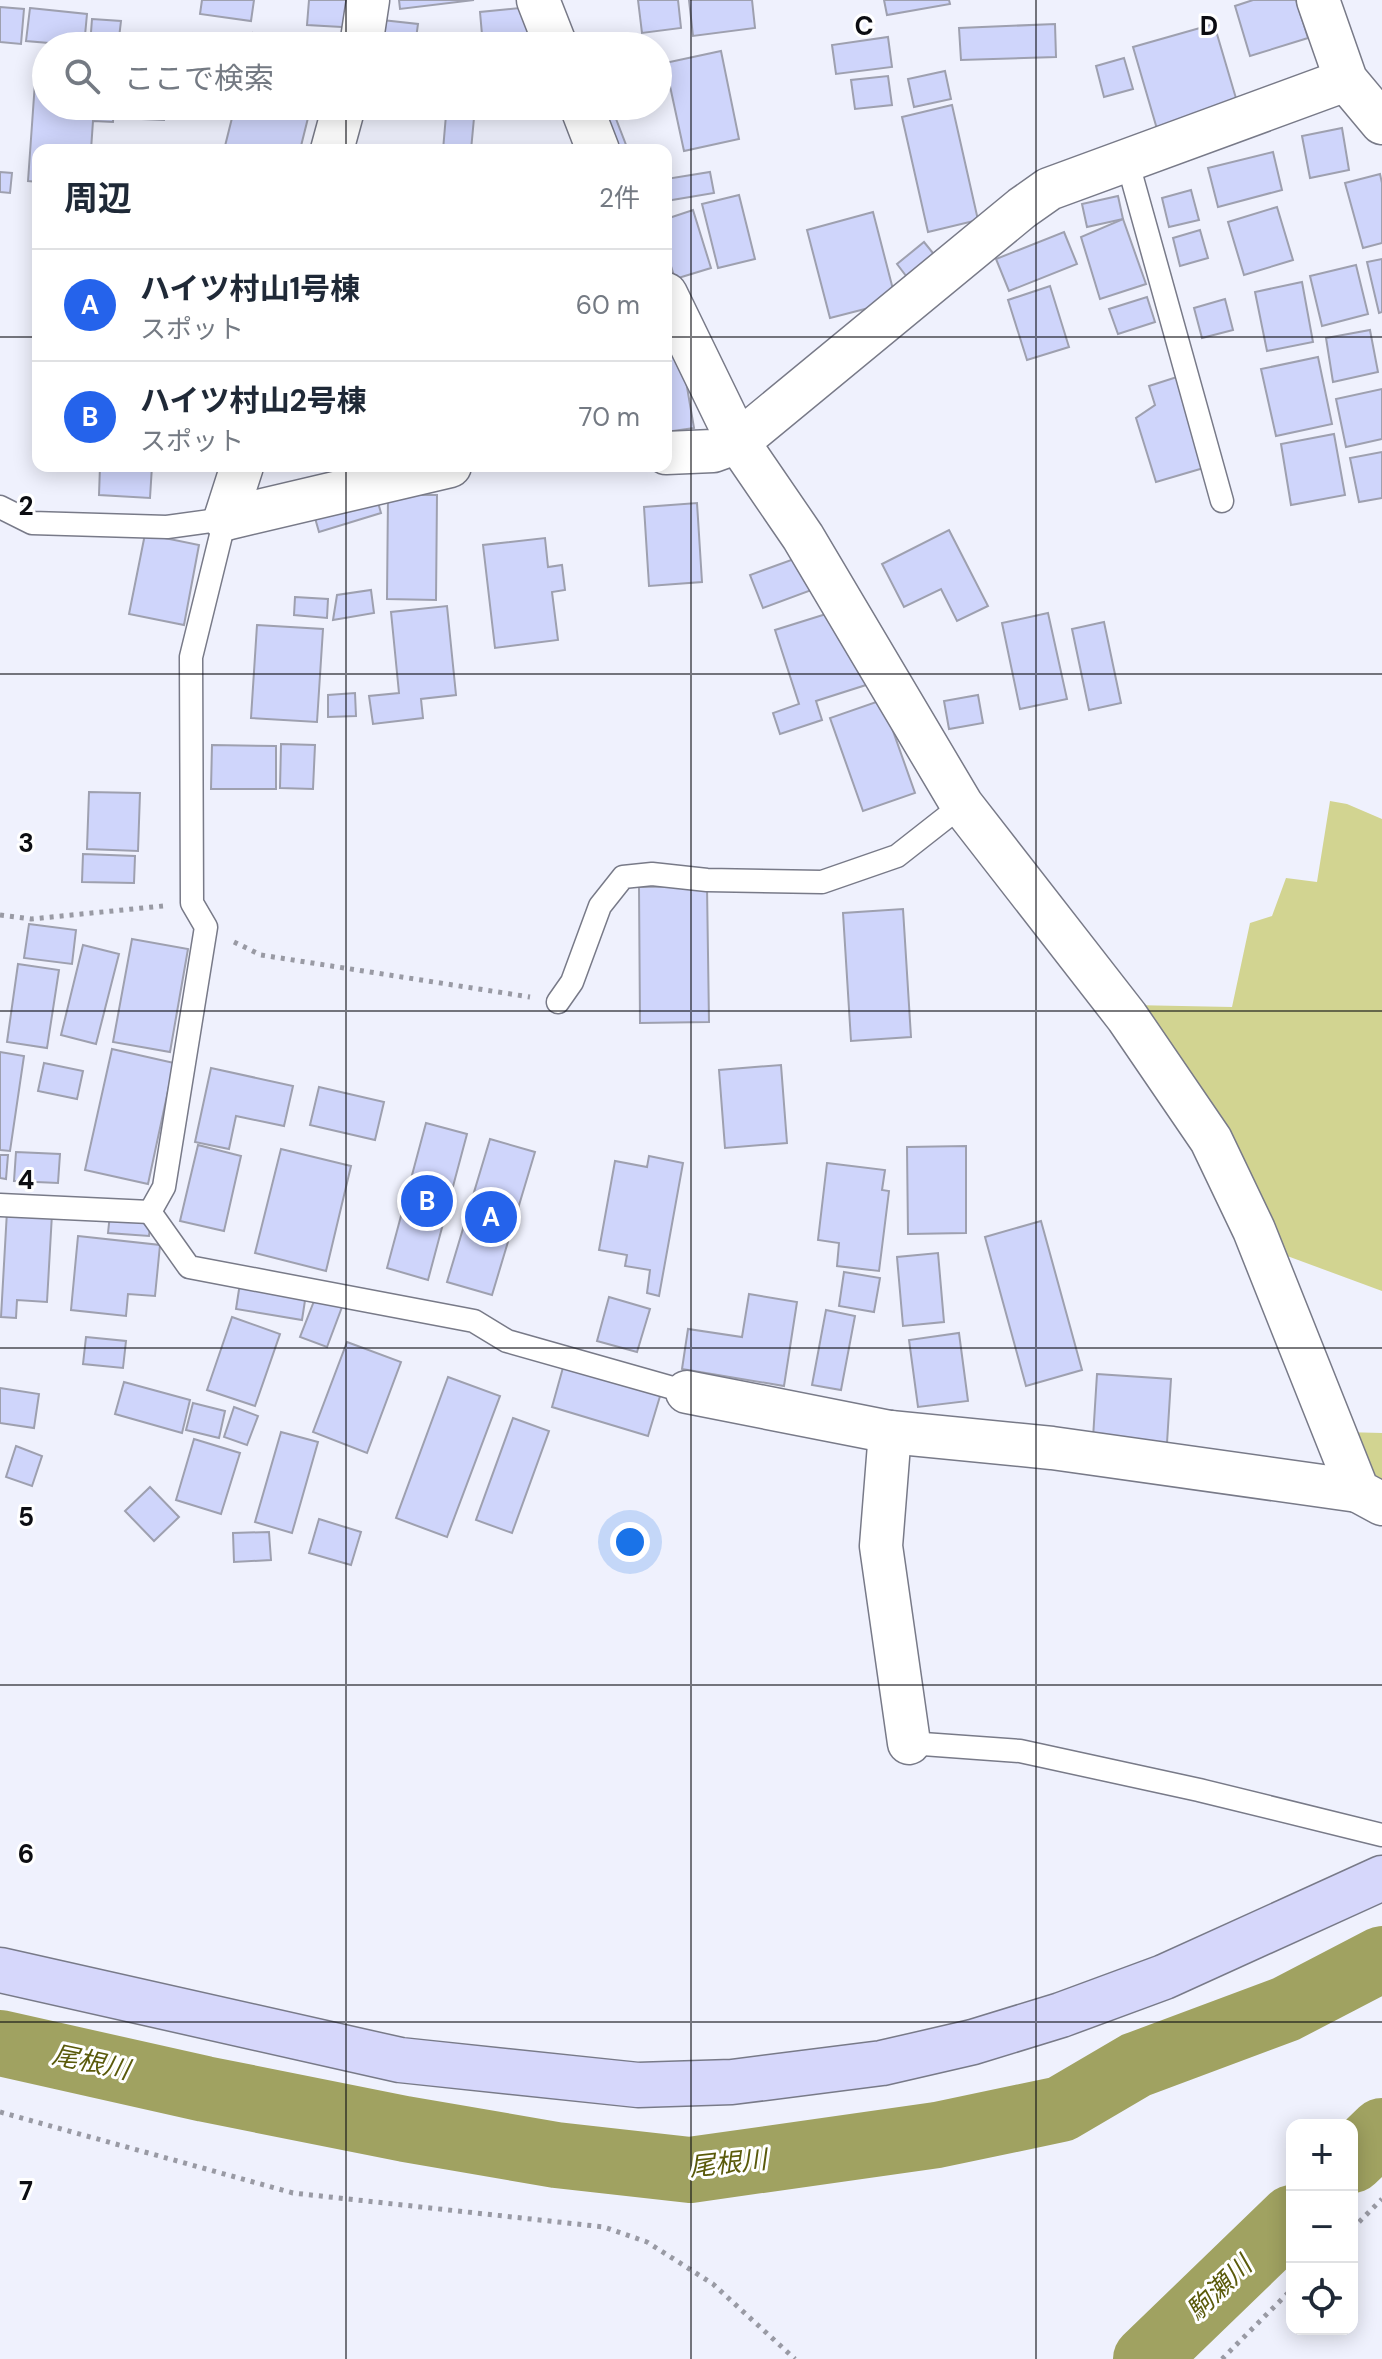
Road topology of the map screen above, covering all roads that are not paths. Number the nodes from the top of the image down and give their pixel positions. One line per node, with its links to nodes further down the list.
1 (368, 0): 4 (street)
2 (538, 0): 5 (street)
3 (1318, 0): 6 (street)
4 (363, 32)
5 (551, 32)
6 (1346, 80): 9 (street); 12 (street)
7 (340, 120): 10 (street)
8 (586, 120): 11 (street)
9 (1382, 123)
10 (334, 144)
11 (596, 144)
12 (1127, 160): 14 (street); 18 (lane)
13 (672, 306): 14 (street)
14 (738, 442): 15 (street); 21 (street)
15 (672, 453)
16 (240, 472): 20 (street)
17 (425, 472): 20 (street)
18 (1222, 501)
19 (0, 507): 20 (lane)
20 (225, 519): 24 (lane)
21 (962, 805): 22 (lane); 27 (street)
22 (558, 1002)
23 (0, 1205): 24 (lane)
24 (150, 1212): 25 (lane)
25 (687, 1392): 26 (street)
26 (890, 1432): 27 (street); 28 (street)
27 (1370, 1497)
28 (909, 1743): 29 (lane)
29 (1382, 1835)
30 (1382, 1878): 31 (street)
31 (0, 1970)

